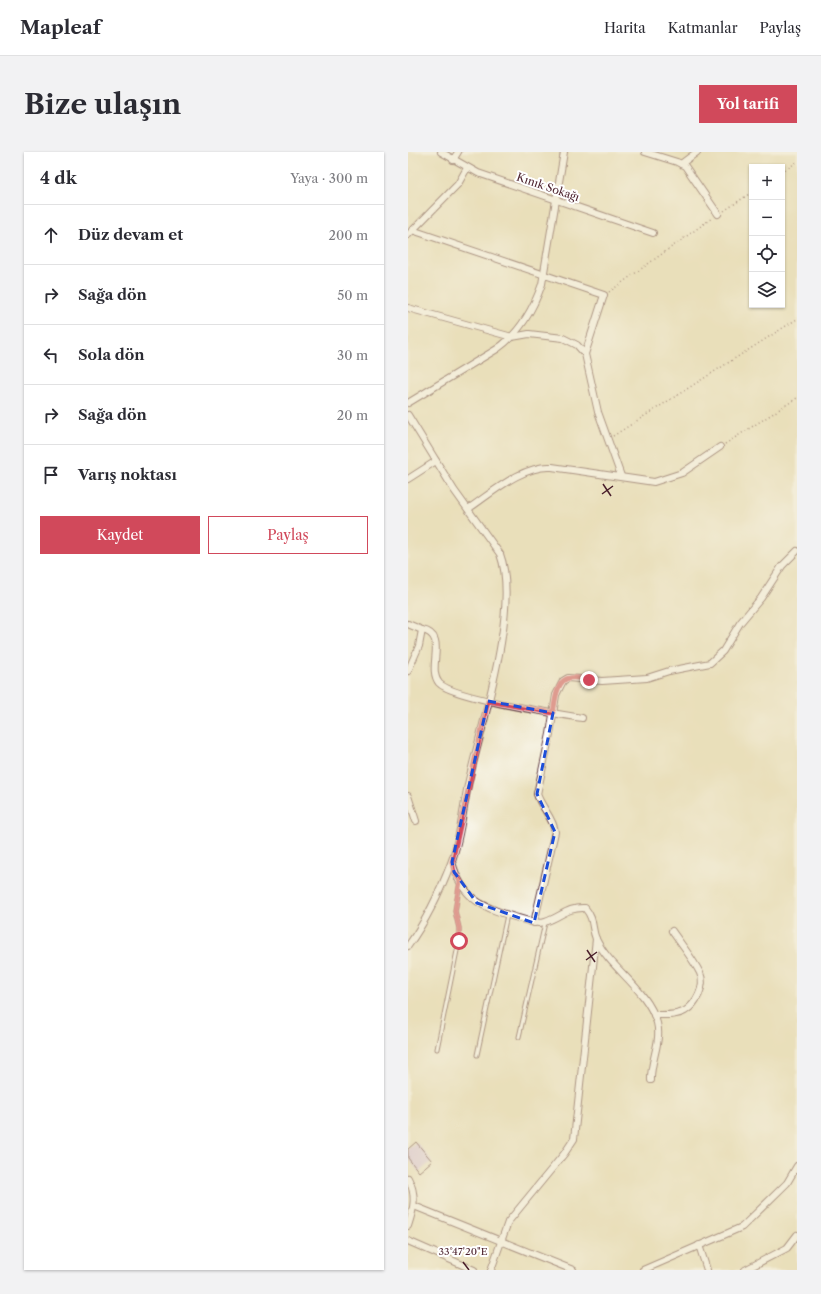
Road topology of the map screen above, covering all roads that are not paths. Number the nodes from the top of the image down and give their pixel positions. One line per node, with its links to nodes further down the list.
1 (441, 152): 6 (street, Kınık Sokağı)
2 (458, 152): 6 (street)
3 (564, 152): 9 (street)
4 (645, 152): 7 (street)
5 (697, 152): 7 (street)
6 (453, 160): 8 (street, Kınık Sokağı)
7 (681, 164): 10 (street)
8 (466, 168): 9 (street, Kınık Sokağı); 11 (street)
9 (556, 201): 12 (street, Kınık Sokağı); 13 (street)
10 (718, 214)
11 (410, 232): 13 (street)
12 (653, 233)
13 (544, 274): 15 (street); 16 (street)
14 (408, 308): 15 (street)
15 (512, 337): 16 (street); 17 (street)
16 (585, 354): 21 (street)
17 (408, 402)
18 (408, 416): 20 (street)
19 (720, 448): 21 (street)
20 (436, 461): 22 (street); 23 (street)
21 (621, 476): 23 (street)
22 (408, 479)
23 (468, 510): 28 (street)
24 (797, 551): 29 (street)
25 (408, 624): 26 (street)
26 (422, 630): 27 (street); 28 (street)
27 (408, 671)
28 (488, 701): 29 (street); 33 (street)
29 (553, 713): 30 (street); 36 (street)
30 (582, 718)
31 (408, 796): 32 (street)
32 (416, 821)
33 (452, 862): 34 (street); 40 (street)
34 (460, 881): 35 (street); 43 (lane)
35 (507, 915): 36 (street); 44 (lane)
36 (534, 922): 37 (street)
37 (545, 923): 39 (street); 42 (lane)
38 (672, 931): 41 (street)
39 (596, 939): 41 (street); 52 (street)
40 (408, 946)
41 (654, 1015): 45 (street)
42 (519, 1037)
43 (437, 1049)
44 (478, 1055)
45 (651, 1080)
46 (797, 1166): 53 (street)
47 (408, 1178): 48 (street)
48 (414, 1206): 49 (street); 52 (street)
49 (408, 1226)
50 (797, 1235): 59 (street)
51 (408, 1241): 54 (street)
52 (502, 1242): 55 (street); 56 (street)
53 (699, 1245): 57 (street); 58 (street)
54 (474, 1270)
55 (491, 1270)
56 (573, 1270)
57 (643, 1270)
58 (707, 1270)
59 (745, 1270)

